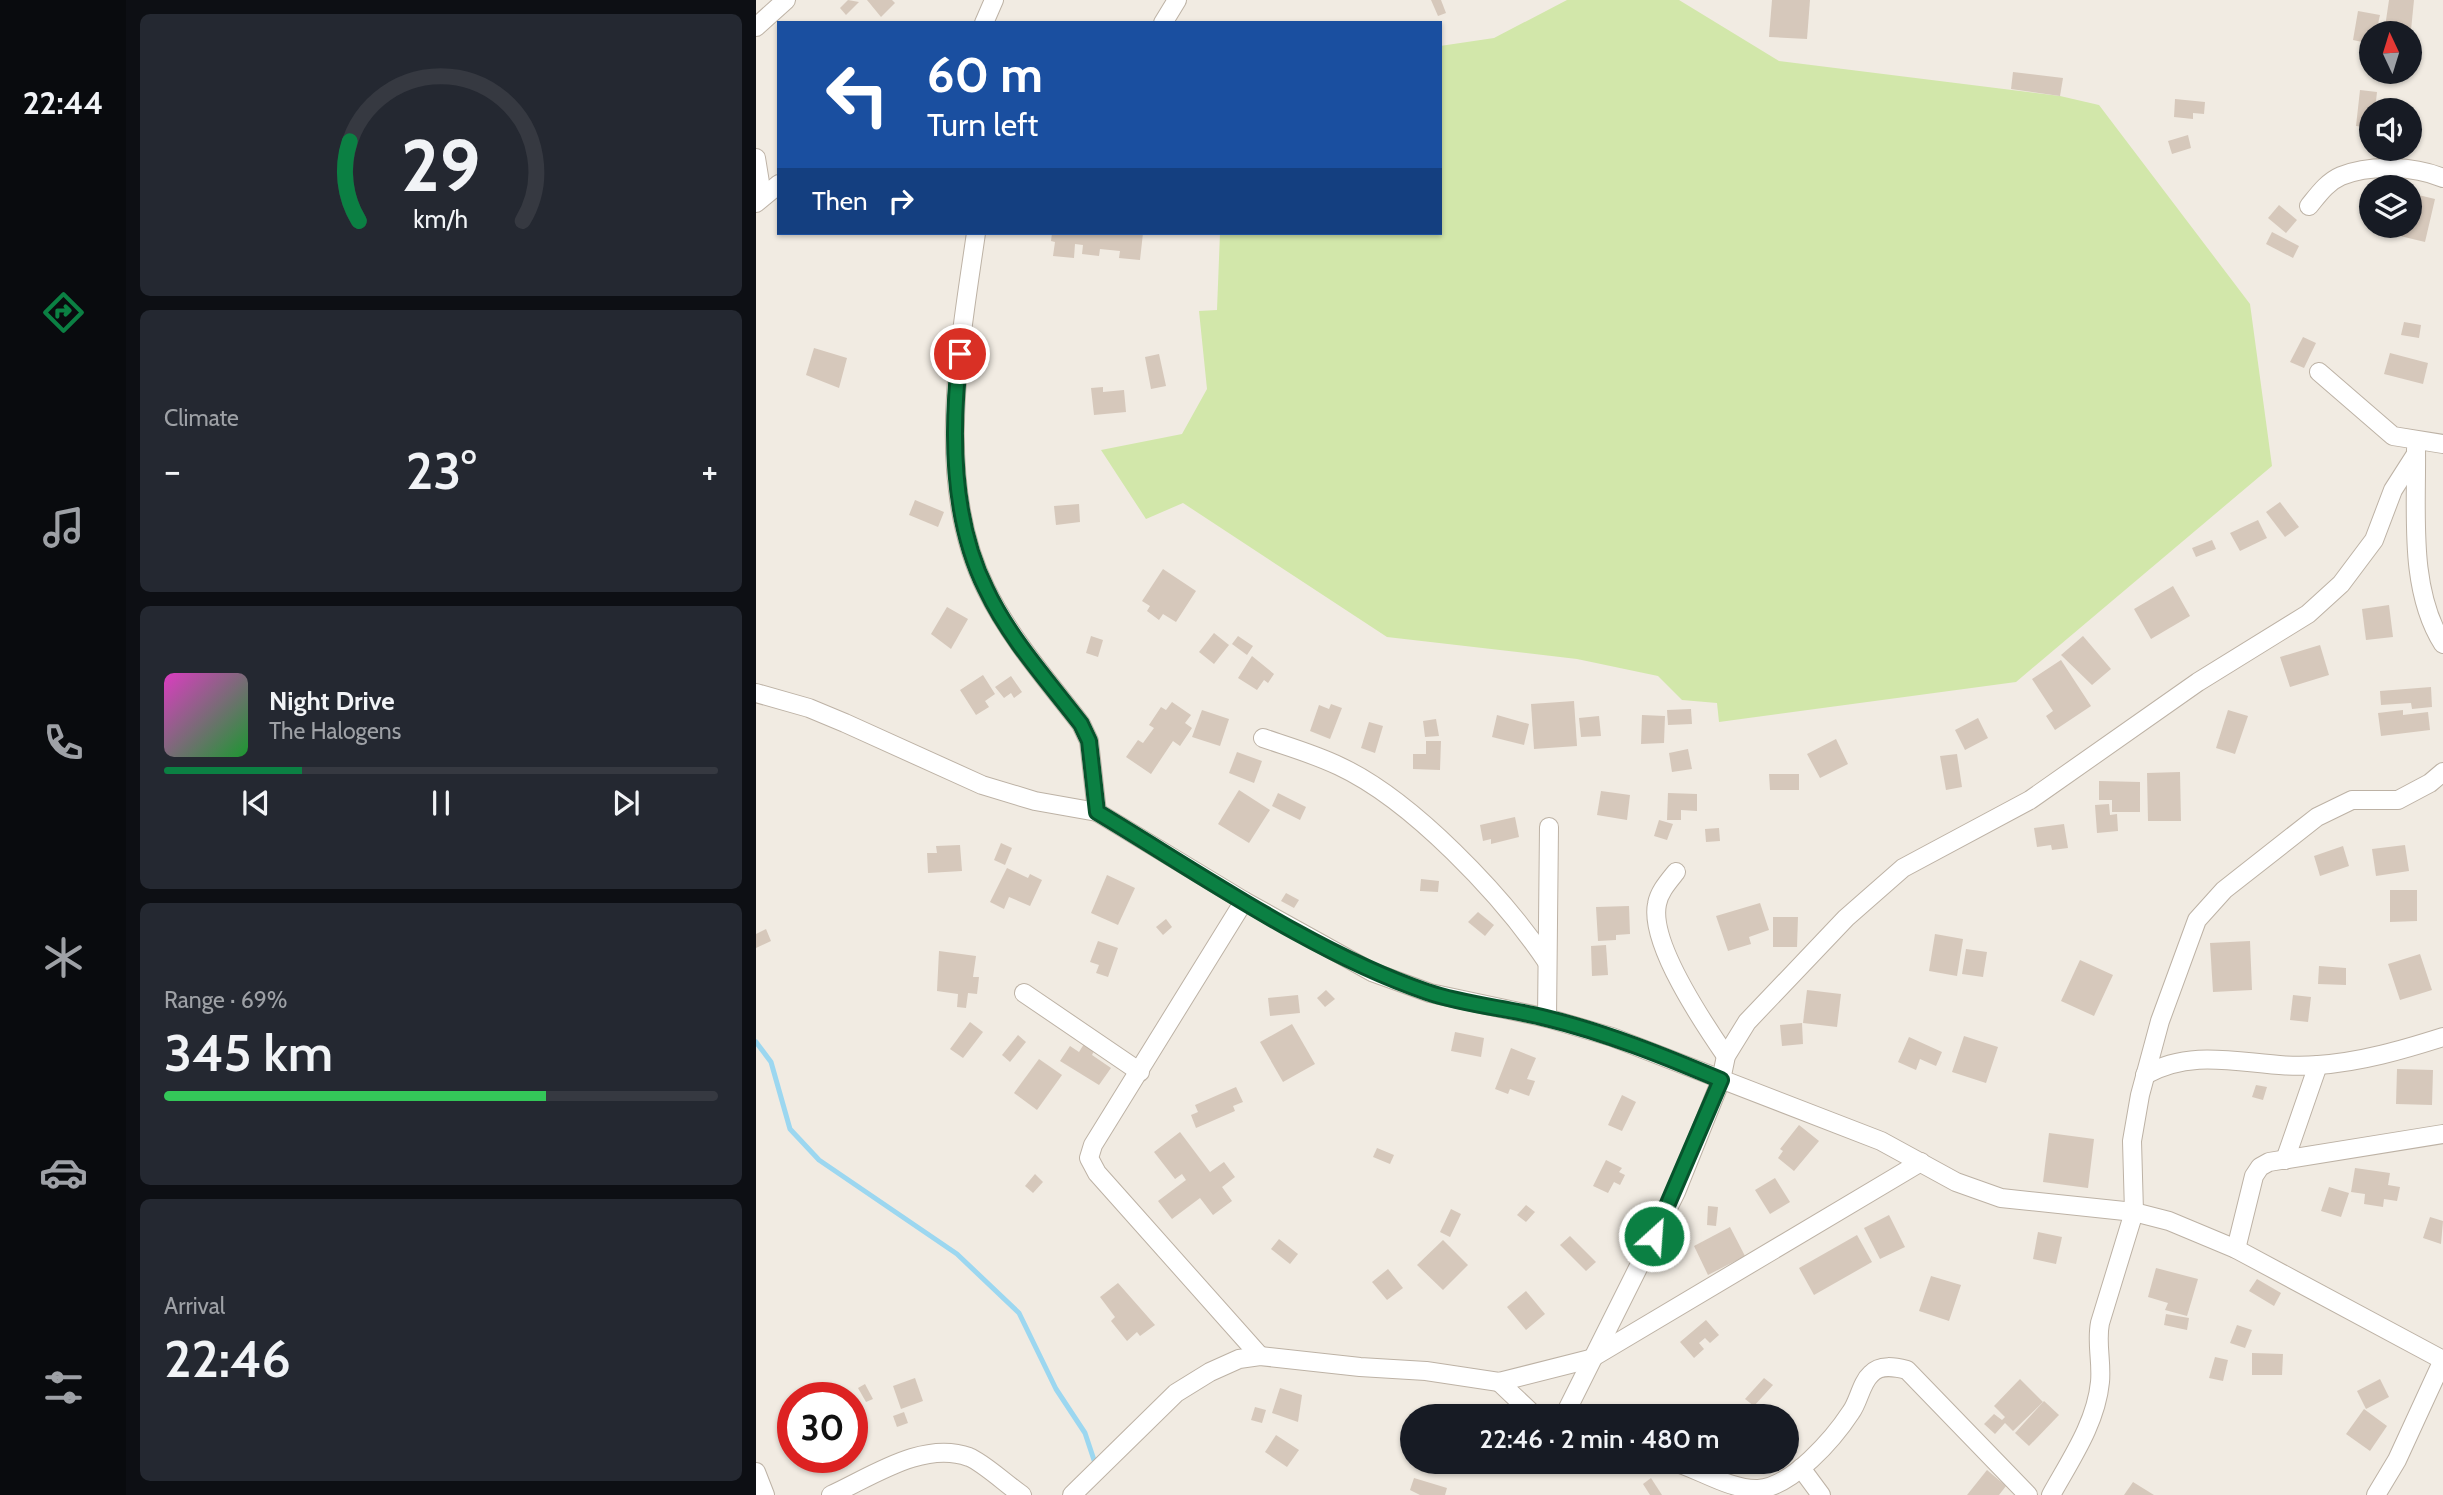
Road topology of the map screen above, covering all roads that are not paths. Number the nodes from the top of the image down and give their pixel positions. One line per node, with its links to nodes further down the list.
1 (786, 0): 6 (street)
2 (994, 0): 4 (street)
3 (1178, 0): 5 (street)
4 (985, 21)
5 (1164, 21)
6 (756, 27)
7 (756, 158): 10 (street)
8 (2443, 178): 11 (street)
9 (777, 186): 10 (street)
10 (759, 199)
11 (2309, 206)
12 (976, 235): 20 (street)
13 (2319, 372): 15 (street)
14 (2443, 444): 15 (street)
15 (2416, 448): 16 (street); 28 (street)
16 (2443, 644)
17 (757, 692): 20 (street)
18 (1263, 738): 24 (street)
19 (2443, 772): 31 (street)
20 (1097, 812): 23 (street)
21 (1549, 827): 24 (street)
22 (1676, 872): 28 (street)
23 (1244, 901): 26 (street); 30 (street)
24 (1547, 962): 26 (street)
25 (1024, 993): 30 (street)
26 (1546, 1018): 32 (street)
27 (2443, 1037): 29 (street)
28 (1726, 1056): 32 (street)
29 (2318, 1065): 31 (street); 34 (street)
30 (1140, 1072): 38 (street)
31 (2145, 1075): 36 (street)
32 (1721, 1080): 35 (street); 39 (street)
33 (2443, 1134): 34 (street)
34 (2285, 1160): 37 (street)
35 (1921, 1162): 36 (street); 39 (street)
36 (2134, 1212): 37 (street); 54 (street)
37 (2236, 1249): 40 (street)
38 (1261, 1356): 41 (street); 51 (street)
39 (1590, 1359): 41 (street); 43 (street)
40 (2443, 1360): 55 (street)
41 (1499, 1382): 42 (street)
42 (1522, 1404)
43 (1569, 1404)
44 (1801, 1468): 52 (street); 53 (street)
45 (756, 1472): 48 (street)
46 (1711, 1474): 47 (street)
47 (1792, 1474)
48 (765, 1495)
49 (831, 1495): 50 (street)
50 (1022, 1495)
51 (1073, 1495)
52 (1821, 1495)
53 (2028, 1495)
54 (2051, 1495)
55 (2376, 1495)

